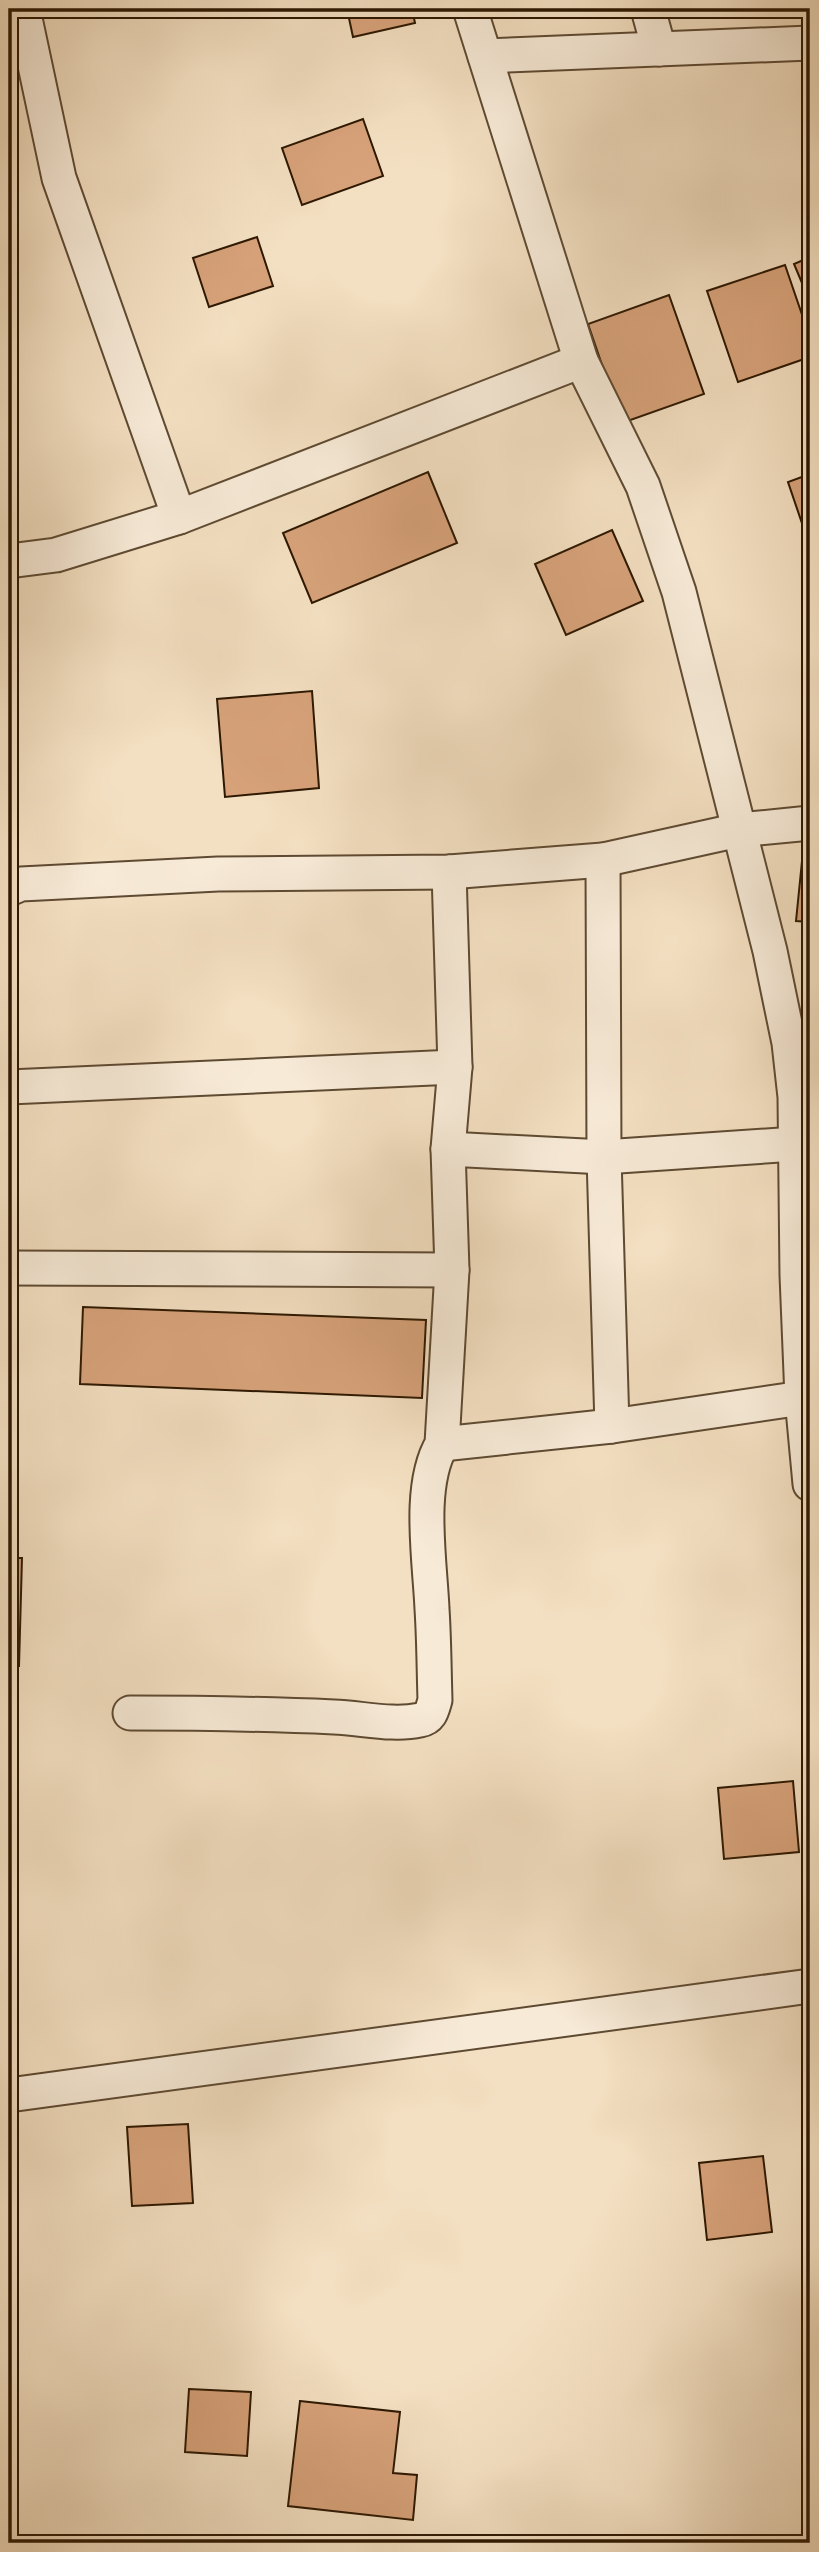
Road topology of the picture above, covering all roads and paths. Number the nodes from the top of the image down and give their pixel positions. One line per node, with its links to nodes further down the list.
1 (23, 9): 8 (street)
2 (470, 9): 6 (street)
3 (648, 9): 5 (street)
4 (810, 43): 5 (street)
5 (659, 49): 6 (street)
6 (485, 56): 7 (street)
7 (581, 361): 8 (street); 11 (street)
8 (179, 517): 9 (street)
9 (9, 561)
10 (810, 823): 11 (street)
11 (739, 830): 12 (street); 17 (street)
12 (603, 860): 13 (street); 19 (street)
13 (449, 872): 14 (street); 15 (street)
14 (9, 890)
15 (455, 1066): 16 (street); 18 (street)
16 (9, 1087)
17 (803, 1143): 19 (street); 22 (street)
18 (448, 1149): 19 (street); 21 (street)
19 (604, 1157): 23 (street)
20 (9, 1268): 21 (street)
21 (452, 1270): 24 (street)
22 (802, 1398): 23 (street); 25 (street)
23 (612, 1426): 24 (street)
24 (442, 1444): 26 (street)
25 (810, 1484)
26 (130, 1713)
27 (810, 1986): 28 (street)
28 (9, 2095)

